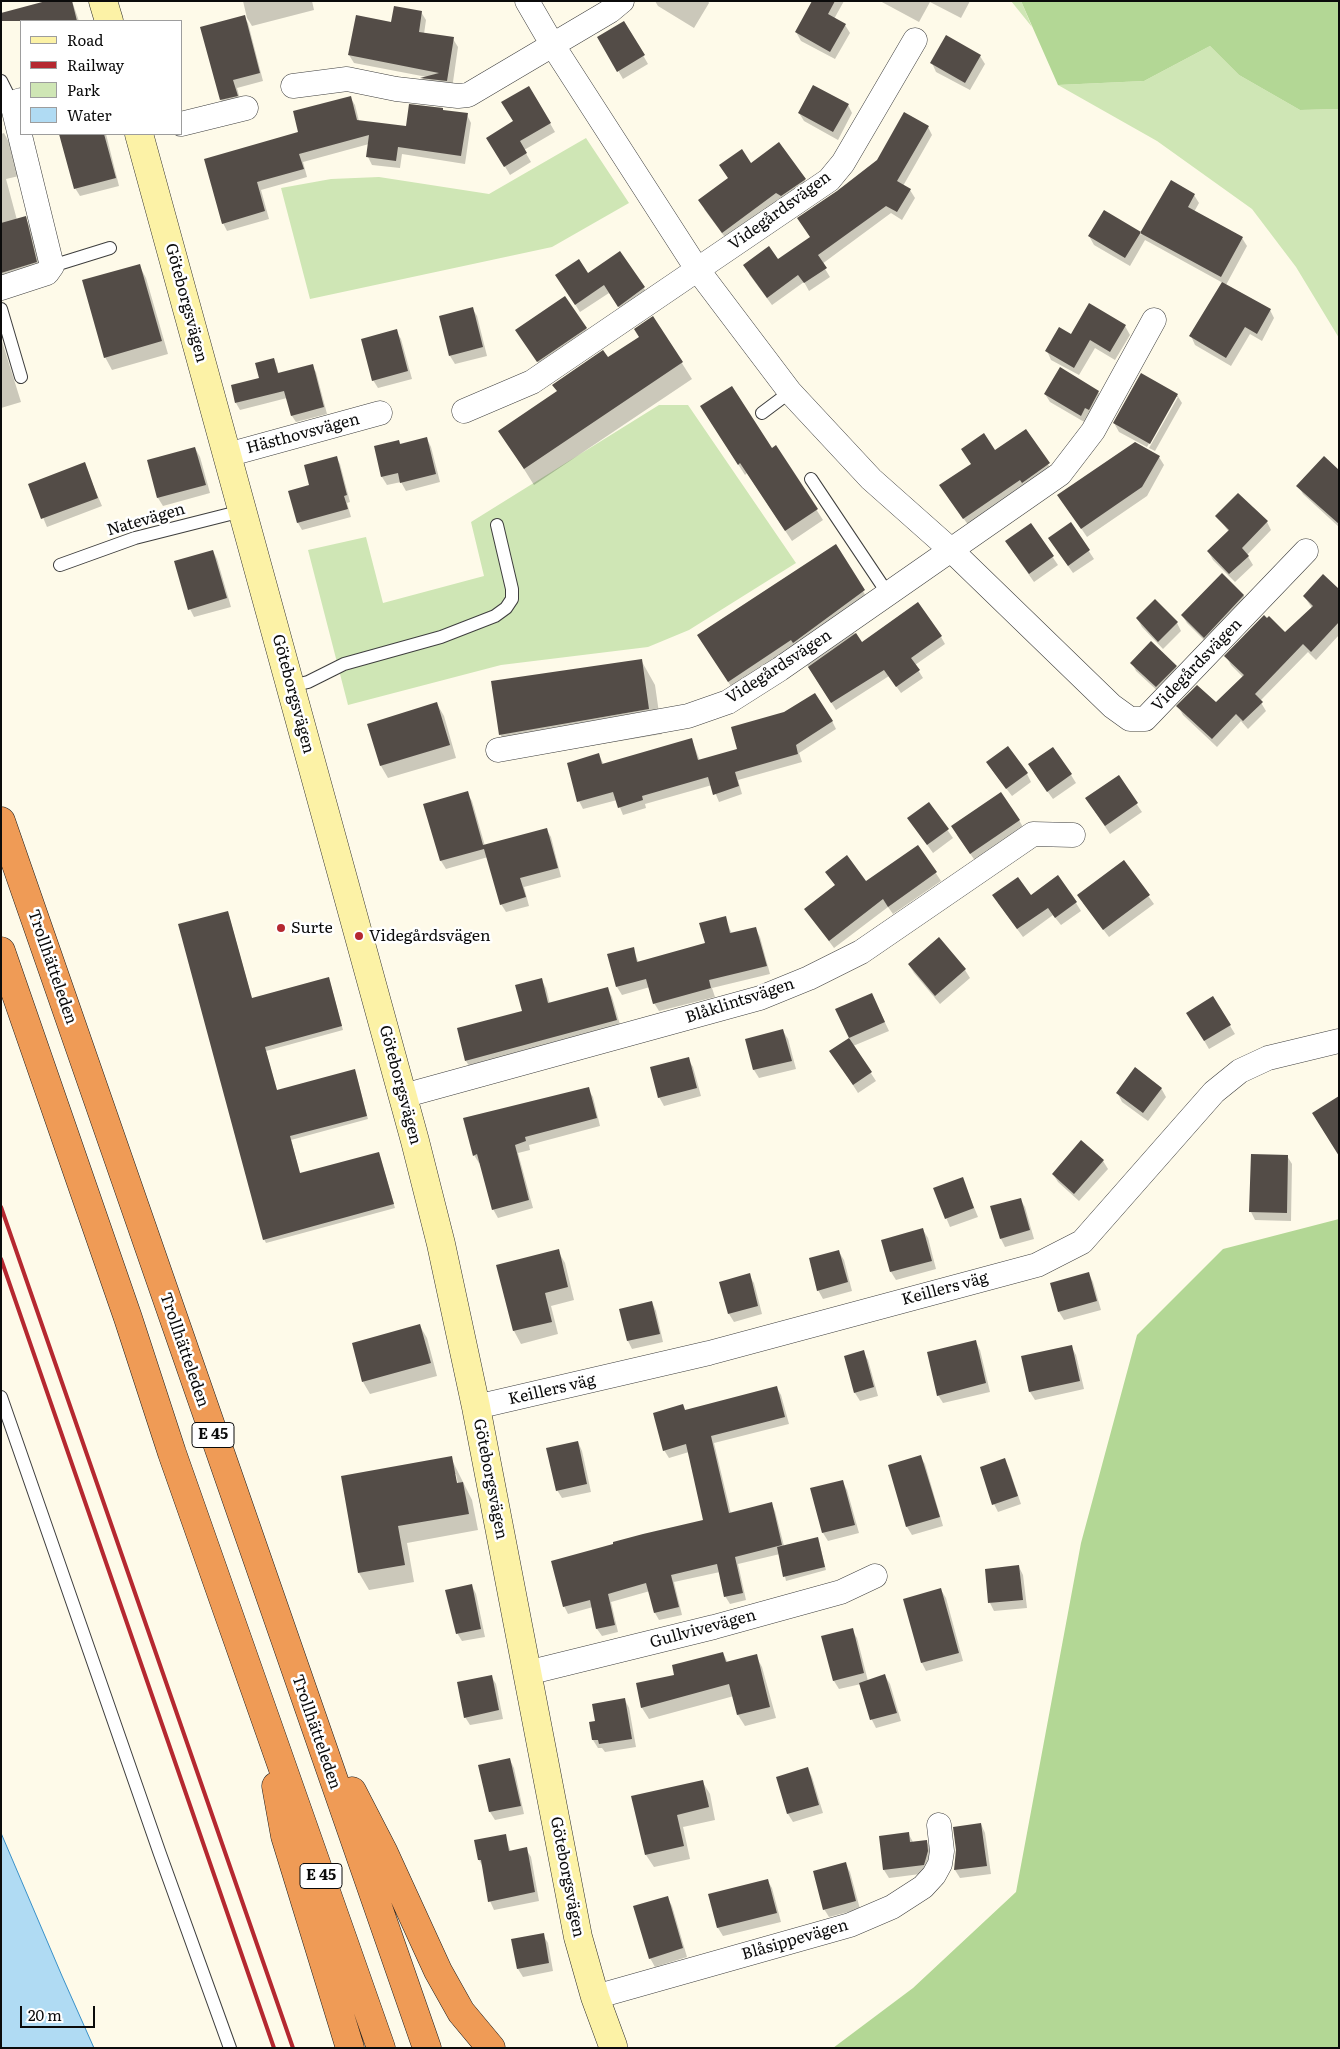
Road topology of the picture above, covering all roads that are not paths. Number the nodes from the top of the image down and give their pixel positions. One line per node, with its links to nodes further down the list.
1 (103, 1): 4 (street)
2 (527, 1): 6 (street, Videgårdsvägen)
3 (622, 1): 6 (street)
4 (109, 20)
5 (915, 40): 17 (street, Videgårdsvägen)
6 (552, 44): 8 (street); 17 (street, Videgårdsvägen)
7 (1, 81): 9 (lane)
8 (292, 86)
9 (16, 101): 11 (street)
10 (246, 108): 12 (street)
11 (20, 119)
12 (182, 124)
13 (23, 135): 16 (street)
14 (140, 135): 26 (street, Göteborgsvägen)
15 (110, 248): 16 (lane)
16 (52, 266): 18 (street)
17 (697, 270): 22 (street, Videgårdsvägen); 23 (street, Videgårdsvägen)
18 (1, 288)
19 (1, 310): 21 (lane)
20 (1154, 320): 30 (street, Videgårdsvägen)
21 (21, 376)
22 (790, 392): 25 (lane); 30 (street, Videgårdsvägen)
23 (464, 411)
24 (380, 413): 26 (street, Hästhovsvägen)
25 (762, 413)
26 (227, 455): 28 (street, Göteborgsvägen)
27 (811, 479): 33 (lane)
28 (242, 511): 32 (lane, Natevägen); 34 (street, Göteborgsvägen)
29 (497, 525): 34 (lane)
30 (951, 550): 31 (street, Videgårdsvägen); 33 (street, Videgårdsvägen)
31 (1306, 551)
32 (60, 565)
33 (888, 594): 35 (street, Videgårdsvägen)
34 (291, 686): 40 (street, Göteborgsvägen)
35 (498, 750)
36 (1, 821): 45 (highway, Trollhätteleden / E 45)
37 (1073, 835): 40 (street, Blåklintsvägen)
38 (1, 951): 46 (highway, E 45)
39 (1339, 1041): 42 (street, Keillers väg)
40 (403, 1096): 42 (street, Göteborgsvägen)
41 (1, 1397): 50 (lane)
42 (476, 1408): 44 (street, Göteborgsvägen)
43 (875, 1576): 44 (street, Gullvivevägen)
44 (527, 1673): 48 (street, Göteborgsvägen)
45 (302, 1692): 53 (highway, Trollhätteleden / E 45); 54 (highway)
46 (261, 1703): 51 (highway); 52 (highway, E 45)
47 (939, 1825): 48 (street, Blåsippevägen)
48 (595, 1997): 49 (street, Göteborgsvägen)
49 (614, 2047)
50 (230, 2048)
51 (350, 2048)
52 (381, 2048)
53 (426, 2048)
54 (491, 2048)

